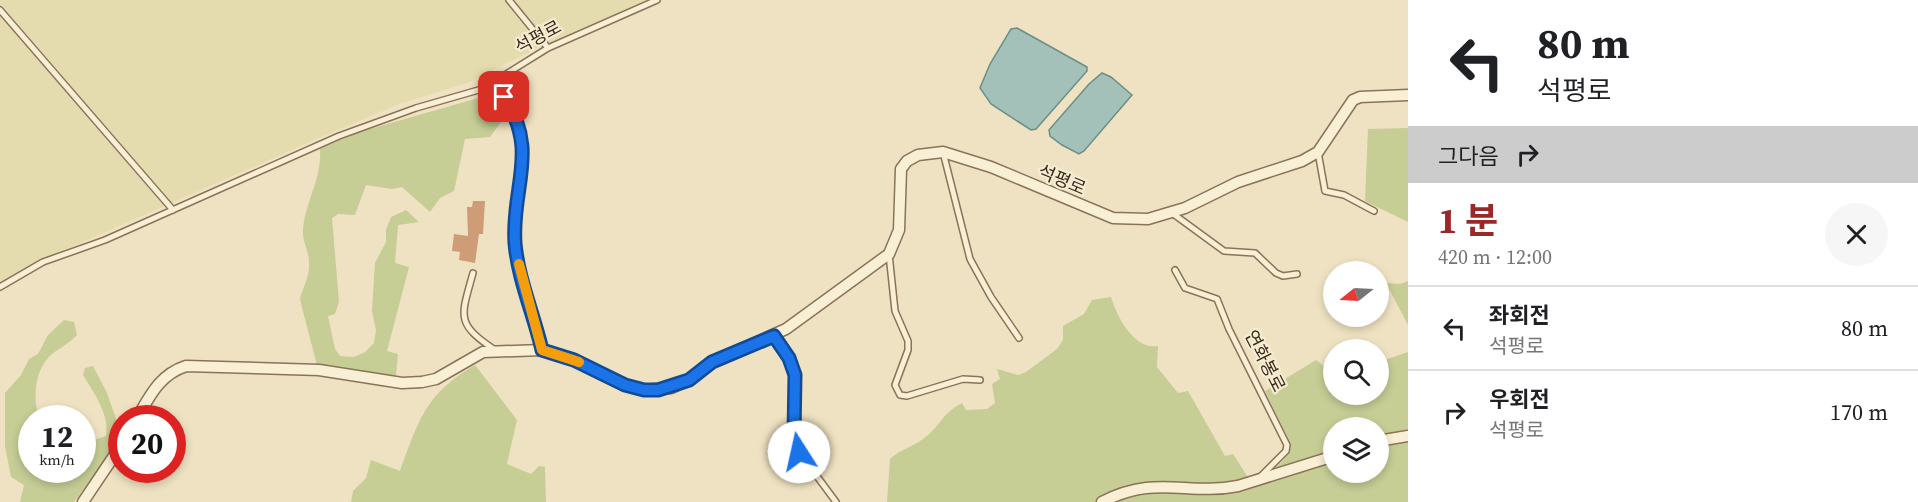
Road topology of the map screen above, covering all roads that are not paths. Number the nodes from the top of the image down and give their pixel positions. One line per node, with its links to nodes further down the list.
1 (508, 0): 4 (lane)
2 (657, 0): 4 (lane, 석평로)
3 (0, 10): 9 (lane)
4 (548, 48): 5 (lane, 석평로)
5 (495, 83): 9 (lane, 석평로); 20 (lane)
6 (1408, 95): 8 (street)
7 (943, 152): 11 (street, 석평로); 12 (street, 석평로); 18 (lane)
8 (1318, 152): 10 (lane); 11 (street, 석평로)
9 (172, 210): 16 (lane, 석평로)
10 (1374, 211)
11 (1172, 213): 15 (lane)
12 (889, 254): 17 (street); 21 (lane, 석평로)
13 (1175, 270): 27 (lane, 연화봉로)
14 (472, 273): 19 (lane)
15 (1297, 274)
16 (0, 287)
17 (774, 336): 20 (street); 29 (lane)
18 (1019, 338)
19 (495, 350): 20 (street); 22 (street)
20 (542, 350)
21 (980, 380)
22 (145, 405)
23 (1408, 436): 24 (street)
24 (1389, 439)
25 (1323, 460): 27 (street)
26 (108, 465): 28 (street)
27 (1257, 481): 30 (street)
28 (83, 502)
29 (836, 502)
30 (1102, 502)

